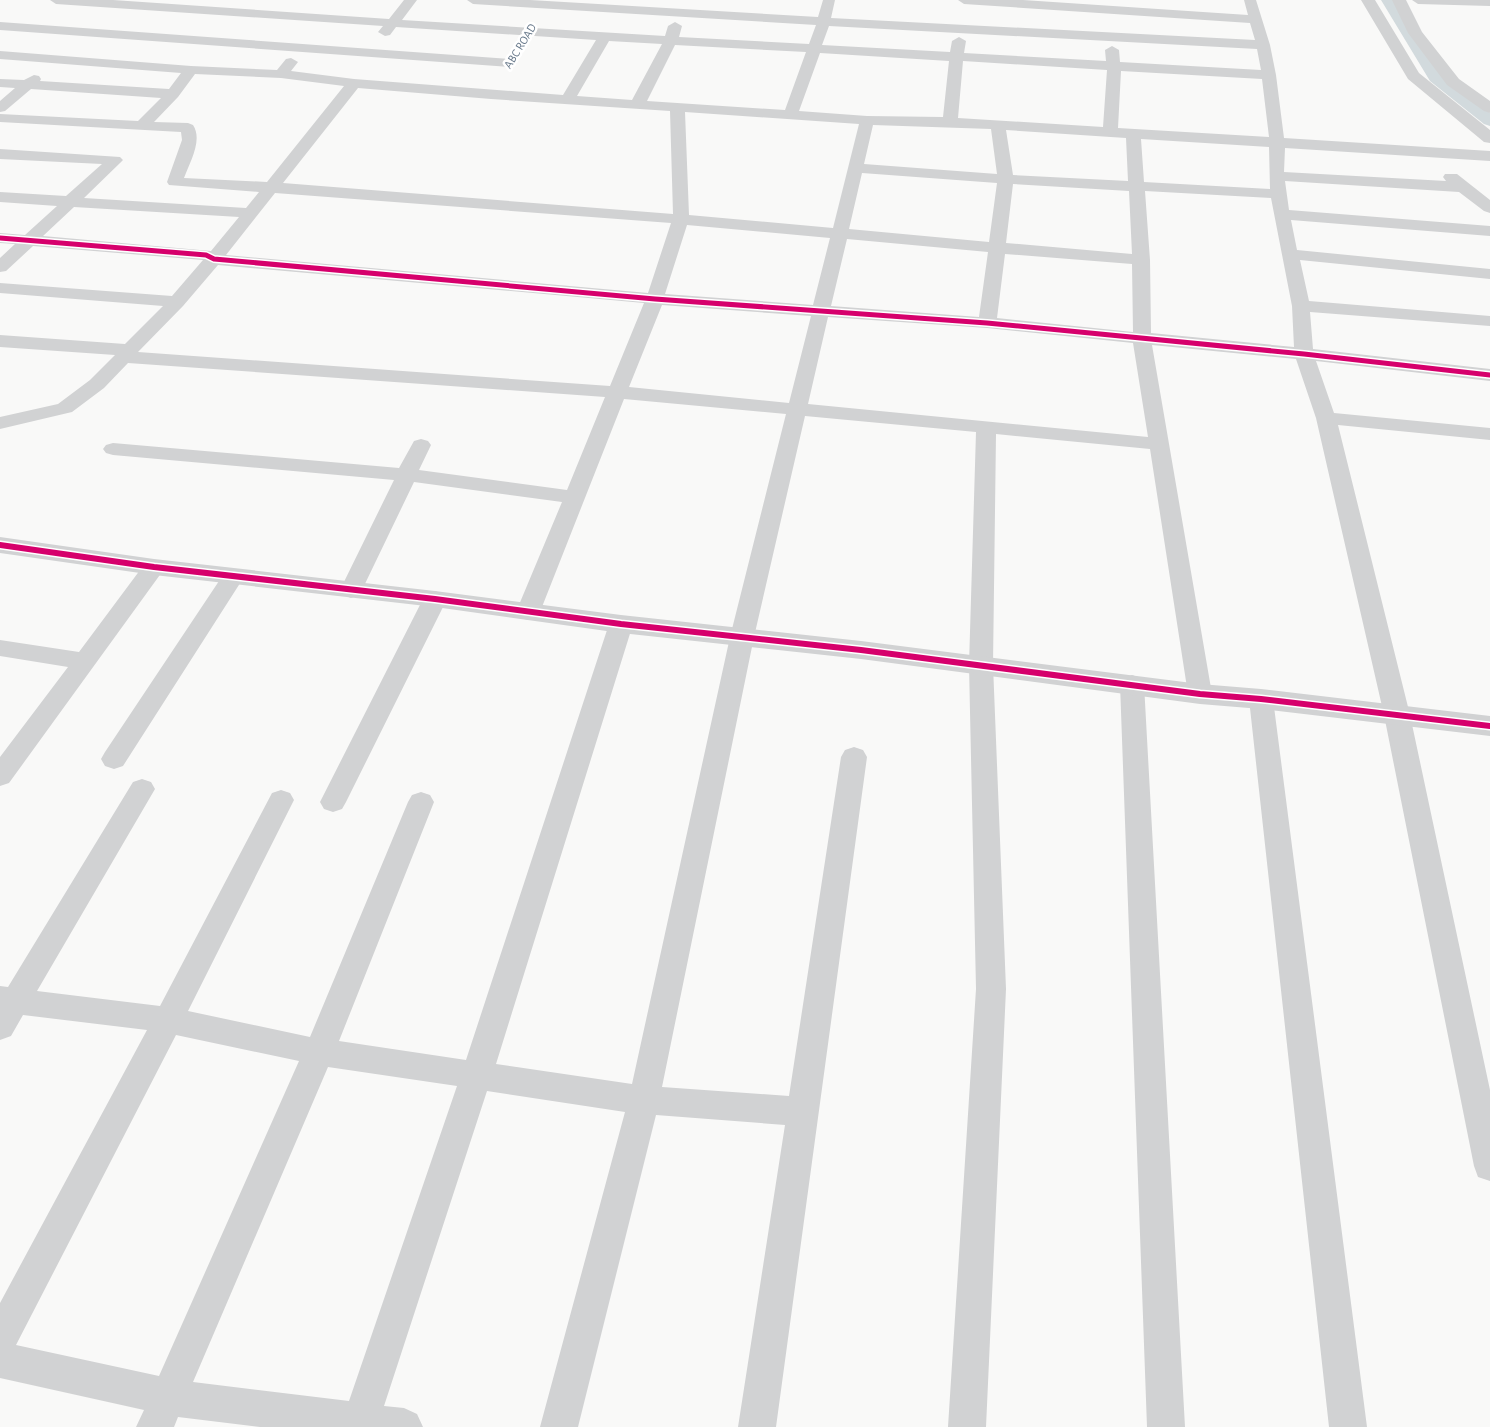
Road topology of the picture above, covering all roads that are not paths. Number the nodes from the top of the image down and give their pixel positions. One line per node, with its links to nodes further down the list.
1 (58, 0): 10 (street)
2 (274, 0): 17 (street)
3 (411, 0): 20 (street)
4 (473, 0): 12 (street)
5 (687, 0): 18 (street)
6 (829, 0): 21 (street)
7 (1368, 0): 58 (street)
8 (1399, 0): 49 (street)
9 (1418, 0): 11 (street)
10 (132, 2): 17 (street); 24 (street)
11 (1490, 2)
12 (551, 3): 18 (street); 23 (street, ABC ROAD)
13 (1112, 5): 15 (street); 16 (street); 26 (street)
14 (342, 6): 19 (street)
15 (966, 10): 21 (street); 26 (street); 34 (street)
16 (1253, 10): 28 (street)
17 (260, 13): 19 (street)
18 (678, 14): 21 (street); 27 (street)
19 (331, 18): 20 (street); 30 (street)
20 (392, 22): 23 (street); 31 (street)
21 (824, 22): 29 (street)
22 (0, 26): 24 (street)
23 (527, 32): 25 (street); 33 (street, ABC ROAD)
24 (91, 34): 30 (street); 35 (street)
25 (605, 36): 27 (street); 45 (street)
26 (1111, 37): 28 (street); 36 (street)
27 (671, 40): 29 (street); 46 (street)
28 (1264, 45): 39 (street)
29 (814, 47): 34 (street); 50 (street)
30 (302, 49): 31 (street); 38 (street)
31 (367, 53): 33 (street); 40 (street)
32 (0, 55): 35 (street)
33 (514, 55): 44 (street, ABC ROAD)
34 (956, 57): 36 (street); 53 (street)
35 (58, 59): 37 (street); 42 (street)
36 (1114, 66): 39 (street); 56 (street)
37 (191, 70): 38 (street); 43 (street)
38 (281, 74): 40 (street)
39 (1269, 75): 59 (street)
40 (348, 82): 44 (street); 65 (street)
41 (0, 83): 42 (street)
42 (27, 84): 43 (street); 48 (street)
43 (173, 94): 55 (street)
44 (491, 96): 45 (street)
45 (568, 100): 46 (street)
46 (637, 105): 47 (street)
47 (677, 107): 50 (street); 73 (street)
48 (0, 108)
49 (1490, 108)
50 (790, 115): 52 (street)
51 (0, 118): 55 (street)
52 (868, 120): 53 (street); 63 (street)
53 (950, 122): 54 (street)
54 (998, 125): 56 (street); 64 (street)
55 (142, 126): 65 (street)
56 (1110, 132): 57 (street)
57 (1134, 133): 59 (street); 66 (street)
58 (1490, 138)
59 (1277, 143): 60 (street); 68 (street)
60 (1420, 153): 62 (street); 67 (street)
61 (0, 154): 70 (street)
62 (1490, 156)
63 (855, 168): 64 (street); 75 (street)
64 (1006, 179): 66 (street); 78 (street)
65 (272, 186): 72 (street); 73 (street)
66 (1136, 187): 68 (street); 81 (street)
67 (1463, 187): 68 (street); 71 (street)
68 (1278, 195): 74 (street); 79 (street)
69 (0, 197): 70 (street)
70 (70, 202): 72 (street); 77 (street)
71 (1490, 208)
72 (249, 213): 80 (street)
73 (681, 220): 75 (street); 85 (street)
74 (1490, 231)
75 (839, 233): 78 (street); 88 (street)
76 (0, 238): 77 (street)
77 (28, 240): 80 (street); 82 (street)
78 (996, 248): 81 (street); 90 (street)
79 (1290, 254): 83 (street); 87 (street)
80 (214, 259): 85 (street); 86 (street)
81 (1141, 260): 91 (street)
82 (0, 267)
83 (1490, 274)
84 (0, 288): 86 (street)
85 (655, 299): 88 (street); 96 (street)
86 (177, 302): 93 (street)
87 (1301, 306): 89 (street); 94 (street)
88 (822, 312): 90 (street); 97 (street)
89 (1490, 321)
90 (987, 323): 91 (street)
91 (1142, 339): 94 (street); 102 (street)
92 (0, 341): 93 (street)
93 (126, 354): 96 (street); 99 (street)
94 (1304, 354): 95 (street); 98 (street)
95 (1490, 375)
96 (616, 392): 97 (street); 106 (street)
97 (798, 409): 100 (street); 114 (street)
98 (1326, 418): 101 (street); 121 (street)
99 (0, 423)
100 (986, 428): 102 (street); 117 (street)
101 (1490, 434)
102 (1159, 444): 119 (street)
103 (421, 445): 105 (street)
104 (113, 449): 105 (street)
105 (406, 475): 106 (street); 110 (street)
106 (574, 497): 112 (street)
107 (0, 545): 108 (street)
108 (154, 567): 109 (street); 116 (street)
109 (233, 577): 110 (street); 124 (street)
110 (351, 590): 111 (street)
111 (435, 599): 112 (street); 128 (street)
112 (528, 612): 113 (street)
113 (621, 624): 114 (street); 134 (street)
114 (742, 637): 117 (street); 135 (street)
115 (0, 648): 116 (street)
116 (86, 660): 125 (street)
117 (981, 665): 118 (street); 145 (street)
118 (1132, 684): 119 (street); 146 (street)
119 (1200, 694): 120 (street)
120 (1261, 699): 121 (street); 147 (street)
121 (1397, 715): 122 (street); 137 (street)
122 (1490, 726)
123 (854, 757): 136 (street)
124 (114, 759)
125 (5, 762)
126 (142, 789): 130 (street)
127 (281, 800): 131 (street)
128 (333, 802)
129 (421, 802): 133 (street)
130 (8, 1000): 131 (street); 132 (street)
131 (168, 1020): 133 (street); 138 (street)
132 (0, 1027)
133 (319, 1052): 134 (street); 140 (street)
134 (477, 1074): 135 (street); 141 (street)
135 (644, 1100): 136 (street); 143 (street)
136 (802, 1112): 144 (street)
137 (1490, 1166)
138 (0, 1339)
139 (0, 1360): 140 (street)
140 (162, 1412): 141 (street)
141 (360, 1424): 142 (street)
142 (404, 1427)
143 (560, 1427)
144 (757, 1427)
145 (967, 1427)
146 (1166, 1427)
147 (1348, 1427)

